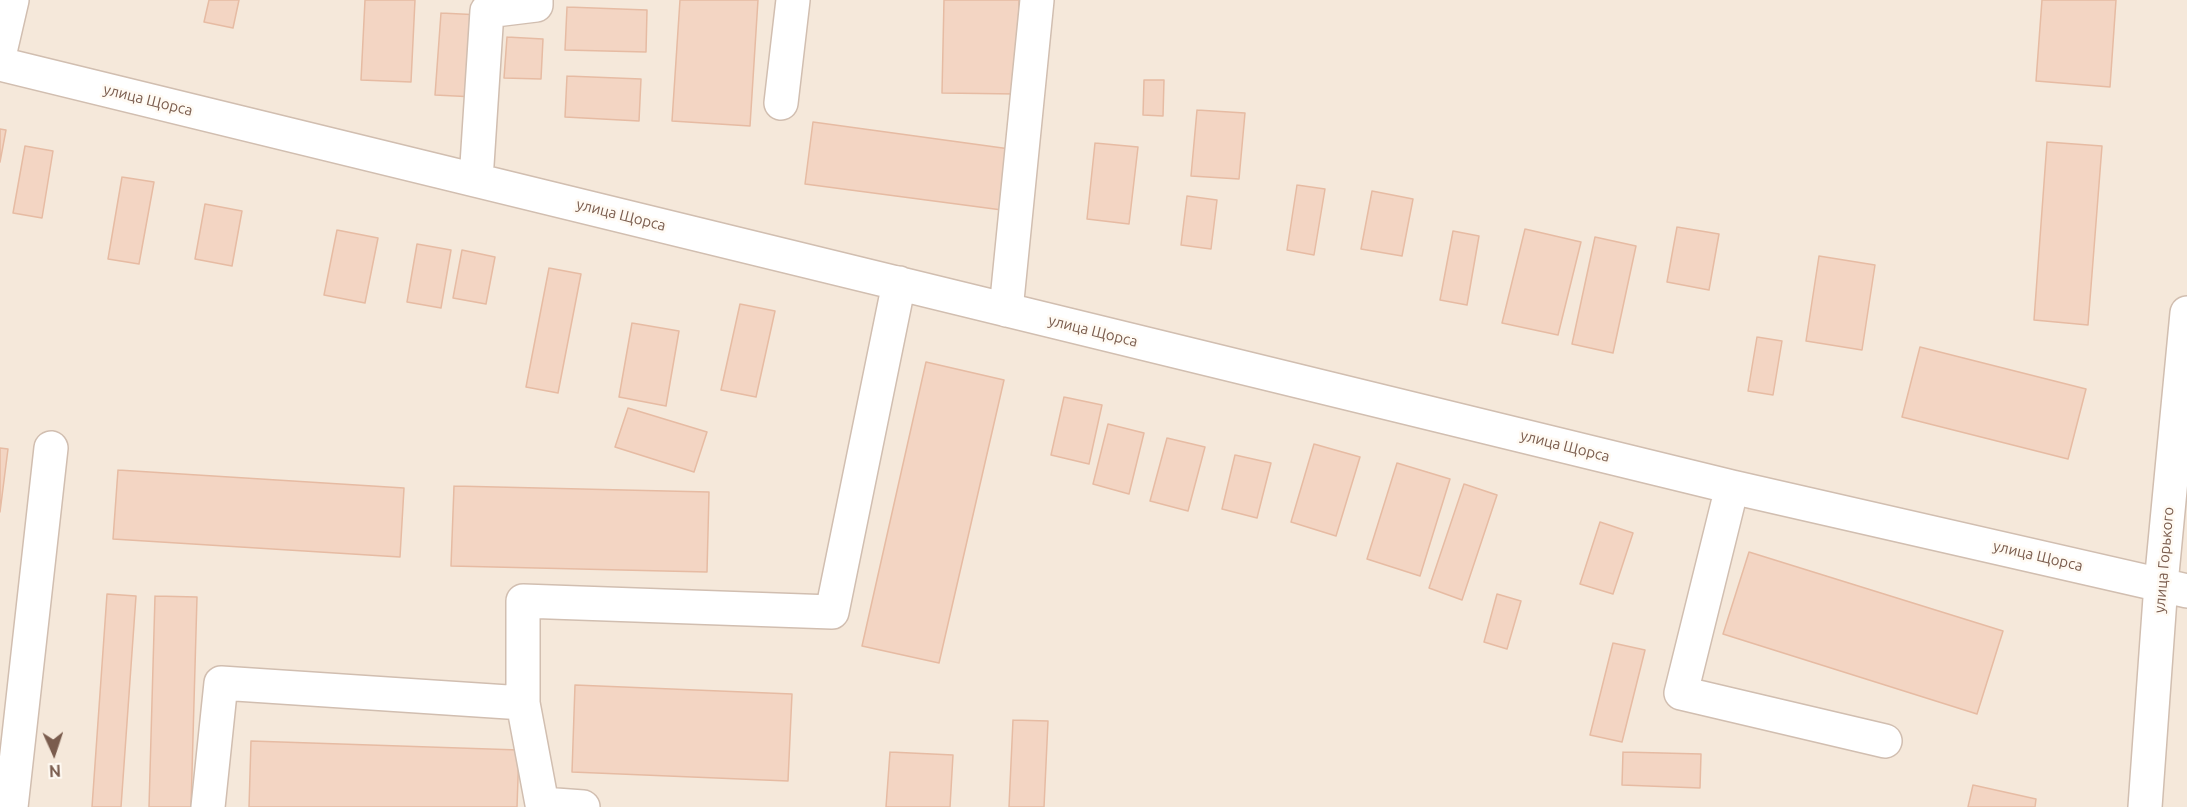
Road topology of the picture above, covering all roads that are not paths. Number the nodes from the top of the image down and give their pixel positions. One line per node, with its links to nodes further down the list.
1 (12, 0): 5 (street)
2 (536, 0): 8 (street)
3 (793, 0): 7 (street)
4 (1037, 0): 10 (street)
5 (0, 52)
6 (0, 64): 8 (street, улица Щорса)
7 (781, 103)
8 (476, 180): 9 (street, улица Щорса)
9 (899, 284): 10 (street, улица Щорса); 15 (street)
10 (1006, 309): 13 (street, улица Щорса)
11 (2187, 313): 14 (street, улица Горького)
12 (51, 448): 17 (street)
13 (1732, 487): 14 (street, улица Щорса); 16 (street)
14 (2174, 588): 20 (street, улица Горького)
15 (523, 703): 18 (street); 19 (street)
16 (1885, 741)
17 (11, 807)
18 (208, 807)
19 (583, 807)
20 (2145, 807)

